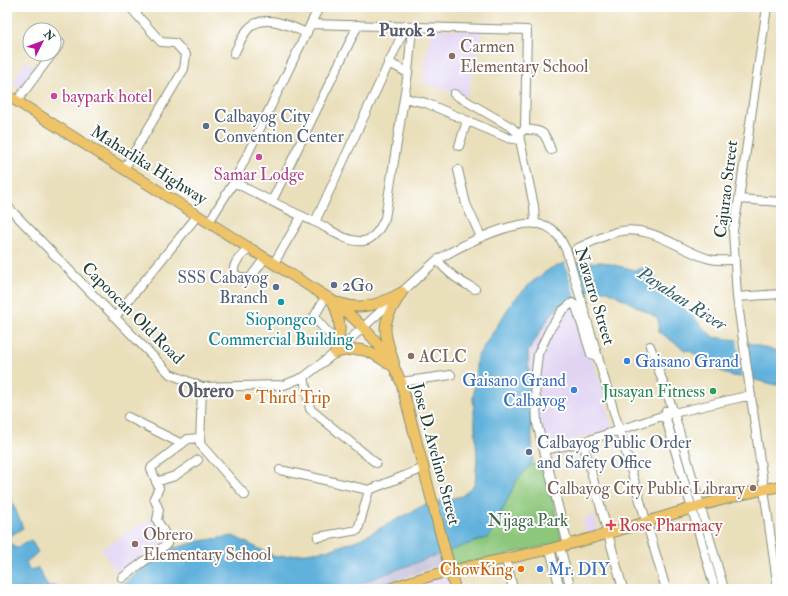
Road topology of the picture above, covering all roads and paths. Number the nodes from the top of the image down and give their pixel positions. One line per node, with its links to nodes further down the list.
1 (130, 7): 20 (street)
2 (319, 7): 4 (street)
3 (766, 7): 23 (street, Cajurao Street)
4 (311, 24): 5 (street); 7 (street)
5 (358, 25): 6 (street); 24 (street)
6 (409, 26): 10 (street); 11 (street); 17 (street)
7 (307, 32): 8 (street); 22 (street)
8 (234, 54)
9 (46, 62): 15 (street)
10 (388, 62): 11 (street); 30 (street)
11 (408, 73): 14 (street)
12 (454, 94): 17 (street)
13 (7, 95): 15 (main road, Maharlika Highway)
14 (404, 98): 16 (street); 30 (street)
15 (17, 101): 20 (main road, Maharlika Highway)
16 (467, 121): 17 (street); 18 (street)
17 (521, 134): 19 (street); 31 (street)
18 (459, 146)
19 (551, 150)
20 (124, 169): 27 (main road, Maharlika Highway)
21 (458, 170): 32 (street)
22 (234, 182): 24 (street); 29 (street)
23 (739, 199): 25 (street); 36 (street, Cajurao Street)
24 (272, 201): 28 (street)
25 (781, 202)
26 (7, 206): 43 (street, Capoocan Old Road)
27 (198, 214): 29 (main road, Maharlika Highway); 43 (street)
28 (301, 217): 30 (street); 37 (street)
29 (209, 222): 33 (main road, Maharlika Highway)
30 (314, 222)
31 (535, 224): 32 (street, Navarro Street); 47 (street, Navarro Street)
32 (481, 237): 35 (street, Navarro Street)
33 (250, 248): 37 (main road, Maharlika Highway); 37 (street)
34 (576, 249): 36 (street)
35 (437, 260): 38 (street); 39 (street, Navarro Street)
36 (734, 260): 41 (street, Cajurao Street)
37 (270, 261): 42 (main road, Jose D. Avelino Street)
38 (475, 289)
39 (402, 292): 42 (main road); 44 (street, Navarro Street); 48 (main road)
40 (781, 294): 41 (street)
41 (737, 297): 53 (street, Cajurao Street)
42 (330, 299): 44 (main road, Jose D. Avelino Street); 46 (main road); 46 (street)
43 (115, 317): 52 (street, Capoocan Old Road)
44 (363, 327): 46 (street, Capoocan Old Road); 48 (main road, Jose D. Avelino Street)
45 (650, 346): 54 (street)
46 (337, 348): 48 (main road); 50 (street, Capoocan Old Road)
47 (598, 357): 58 (street, Navarro Street); 62 (street)
48 (396, 368): 51 (main road, Jose D. Avelino Street)
49 (451, 375): 51 (street)
50 (304, 377): 52 (street, Capoocan Old Road); 64 (street)
51 (401, 382): 65 (main road, Jose D. Avelino Street)
52 (202, 387): 59 (street)
53 (750, 393): 55 (street); 69 (street, Cajurao Street)
54 (668, 401): 55 (street); 56 (street)
55 (674, 413): 56 (street); 72 (street)
56 (665, 415): 58 (street); 72 (street)
57 (128, 417): 61 (street)
58 (620, 429): 60 (street); 73 (street, Navarro Street)
59 (199, 438): 61 (street); 71 (street)
60 (583, 442): 62 (street); 74 (street)
61 (182, 444): 67 (street)
62 (544, 450): 76 (street)
63 (198, 460): 67 (street)
64 (376, 463)
65 (424, 468): 70 (street); 79 (main road, Jose D. Avelino Street)
66 (280, 470): 70 (street)
67 (156, 482): 80 (street)
68 (781, 486): 69 (main road)
69 (764, 489): 72 (main road); 90 (street, Cajurao Street)
70 (369, 490): 75 (street)
71 (245, 495)
72 (695, 506): 73 (main road); 88 (street); 89 (street)
73 (647, 521): 74 (main road); 87 (street, Navarro Street)
74 (608, 533): 76 (main road); 86 (street)
75 (318, 537)
76 (564, 546): 77 (main road); 85 (street)
77 (550, 549): 78 (main road); 84 (street)
78 (506, 559): 79 (main road); 83 (street)
79 (450, 572): 81 (main road); 82 (main road, Jose D. Avelino Street)
80 (122, 578)
81 (389, 589)
82 (455, 589)
83 (513, 589)
84 (560, 589)
85 (571, 589)
86 (623, 589)
87 (666, 589)
88 (714, 589)
89 (724, 589)
90 (778, 589)

